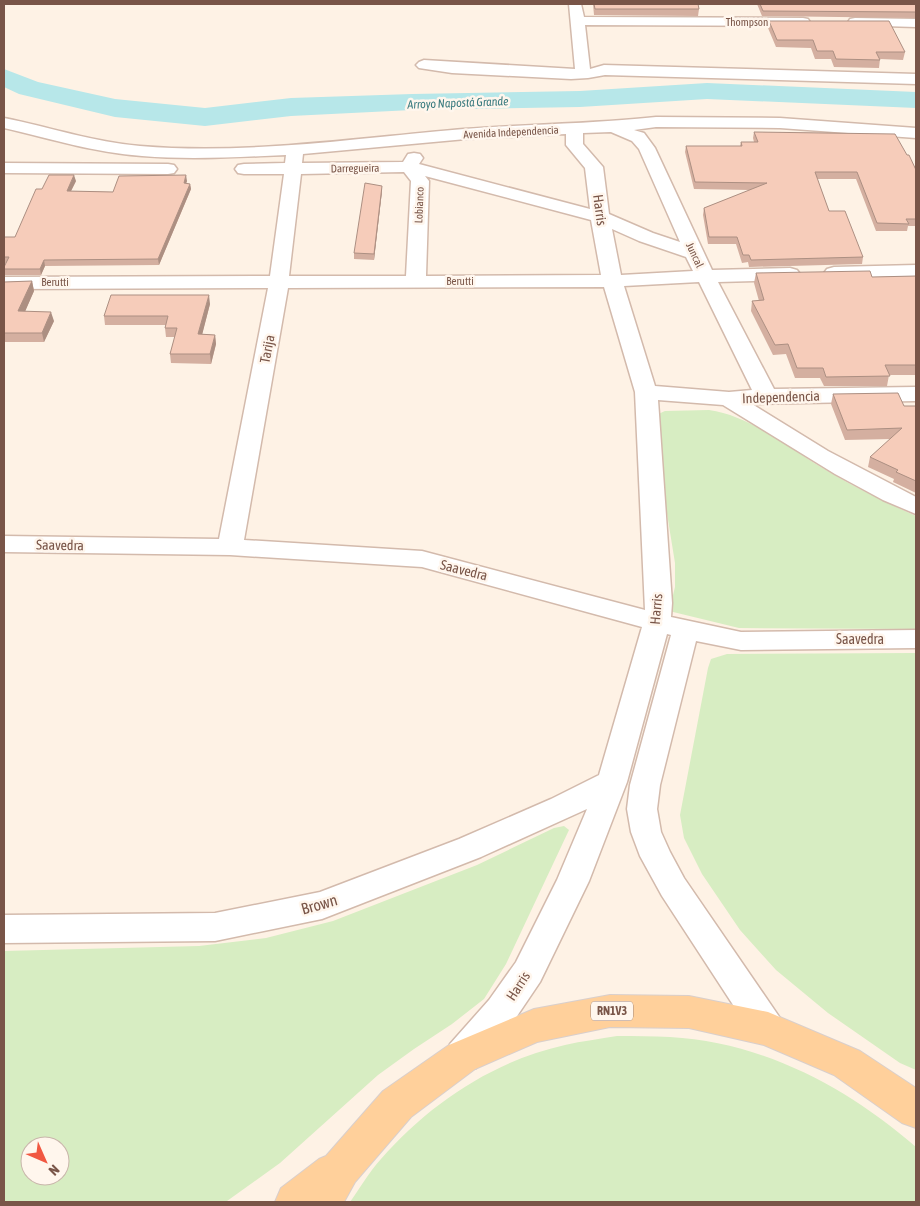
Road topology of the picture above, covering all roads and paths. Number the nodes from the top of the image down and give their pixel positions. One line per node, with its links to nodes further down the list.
1 (575, 4): 3 (street)
2 (913, 17): 5 (street)
3 (577, 21): 4 (street, Thompson); 7 (street)
4 (816, 22)
5 (836, 22)
6 (424, 65): 7 (street)
7 (583, 74): 8 (street)
8 (916, 79)
9 (4, 123): 14 (street, Avenida Independencia)
10 (613, 126): 11 (street, Avenida Independencia); 13 (street, Avenida Independencia); 20 (street, Juncal)
11 (914, 137)
12 (426, 138): 13 (street, Avenida Independencia); 16 (street, Avenida Independencia); 18 (street, Lobianco)
13 (577, 138): 19 (street, Harris)
14 (113, 147): 15 (street, Avenida Independencia); 16 (street, Avenida Independencia)
15 (4, 154)
16 (294, 160): 17 (street, Darregueira); 18 (street, Darregueira); 23 (street, Tarija)
17 (4, 168)
18 (408, 168): 19 (street, Darregueira); 24 (street, Lobianco)
19 (600, 217): 20 (street, Darregueira); 25 (street, Harris)
20 (694, 252): 22 (street, Juncal)
21 (916, 271): 22 (street, Berutti)
22 (705, 276): 25 (street, Berutti); 29 (street, Juncal)
23 (279, 281): 24 (street, Berutti); 26 (street, Berutti); 35 (street, Tarija)
24 (416, 281): 25 (street, Berutti)
25 (612, 281): 27 (street, Harris)
26 (4, 283)
27 (646, 392): 31 (street, Independencia); 36 (street, Harris)
28 (916, 394): 30 (street, Independencia)
29 (766, 396): 30 (street, Independencia); 31 (street, Independencia)
30 (788, 396): 32 (street)
31 (729, 399): 32 (street)
32 (774, 428): 33 (street)
33 (916, 506)
34 (4, 544): 35 (street, Saavedra)
35 (230, 547): 36 (street, Saavedra)
36 (657, 621): 37 (street, Saavedra); 39 (street, Harris)
37 (686, 630): 38 (street, Saavedra); 41 (street)
38 (916, 639)
39 (612, 782): 40 (street, Brown); 42 (street, Harris)
40 (4, 929)
41 (768, 1029): 42 (main road, RN1V3); 43 (main road, RN1V3)
42 (462, 1057): 44 (main road, RN1V3)
43 (916, 1110)
44 (341, 1168): 45 (main road, RN1V3); 46 (main road, RN1V3)
45 (295, 1202)
46 (322, 1202)

